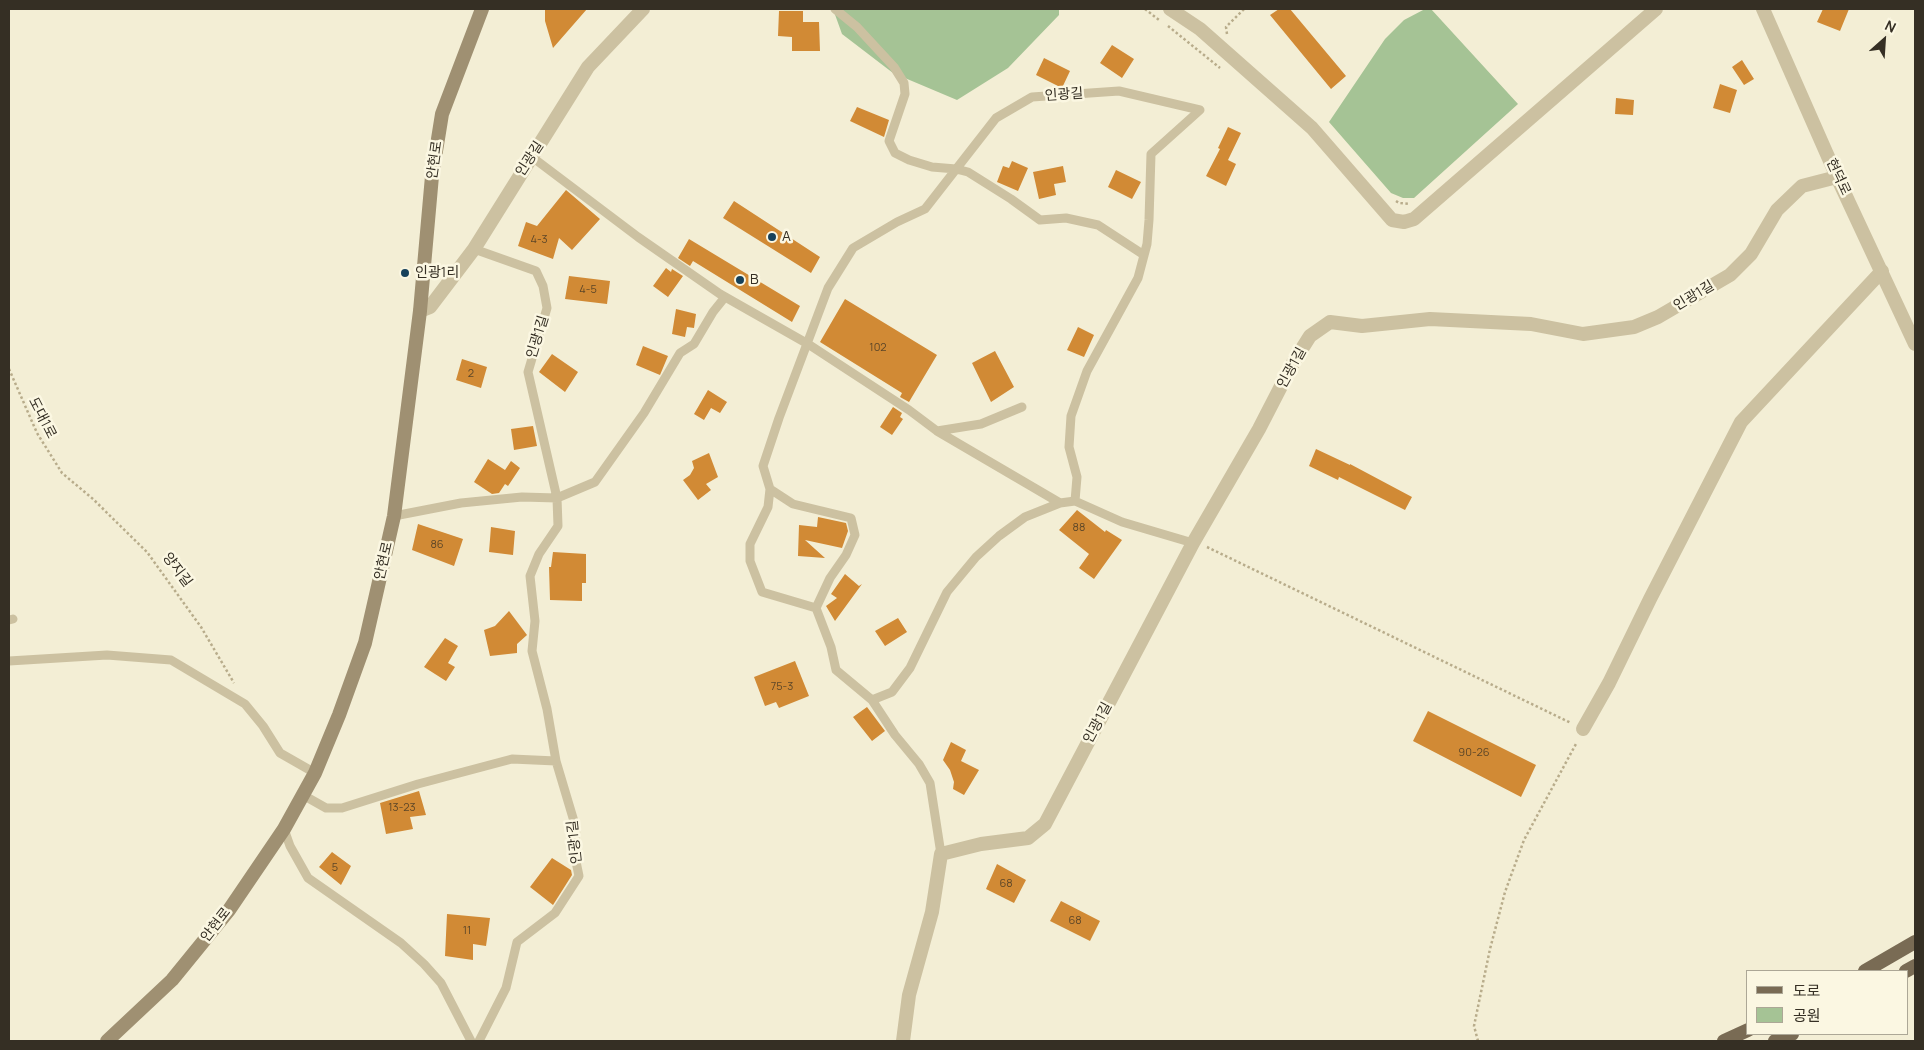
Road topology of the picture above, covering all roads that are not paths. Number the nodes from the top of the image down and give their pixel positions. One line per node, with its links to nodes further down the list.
1 (482, 9): 14 (main road, 안현로)
2 (643, 9): 7 (street, 인광길)
3 (835, 9): 8 (lane)
4 (1170, 9): 5 (street)
5 (1656, 9)
6 (1763, 9): 9 (street, 현덕로)
7 (532, 158): 10 (street, 인광길); 13 (lane)
8 (956, 169): 11 (lane); 11 (lane, 인광길); 15 (lane, 인광길)
9 (1837, 177): 12 (street, 현덕로); 24 (street, 인광1길)
10 (474, 249): 14 (street, 인광길); 20 (lane, 인광1길)
11 (1144, 255): 21 (lane)
12 (1882, 270): 16 (street, 현덕로); 28 (street)
13 (725, 297): 15 (lane); 20 (lane)
14 (420, 311): 23 (main road, 안현로)
15 (808, 344): 18 (lane); 19 (lane)
16 (1915, 344)
17 (1022, 407): 18 (lane)
18 (937, 431): 22 (lane)
19 (770, 489): 25 (lane); 25 (lane)
20 (558, 498): 23 (lane); 29 (lane, 인광1길)
21 (1074, 501): 22 (lane); 24 (lane)
22 (1060, 503): 27 (lane)
23 (394, 516): 30 (main road, 안현로)
24 (1194, 543): 33 (street, 인광1길)
25 (816, 608): 27 (lane)
26 (9, 661): 30 (lane)
27 (872, 700): 33 (lane)
28 (1583, 729)
29 (556, 761): 31 (lane); 40 (lane, 인광1길)
30 (315, 773): 31 (main road, 안현로)
31 (303, 795): 32 (main road, 안현로)
32 (284, 829): 38 (main road, 안현로); 39 (lane)
33 (941, 854): 41 (street)
34 (1915, 942): 35 (main road)
35 (1867, 970)
36 (1746, 1031): 42 (main road)
37 (1790, 1035): 43 (main road)
38 (107, 1041)
39 (471, 1041)
40 (479, 1041)
41 (903, 1041)
42 (1724, 1041)
43 (1775, 1041)

